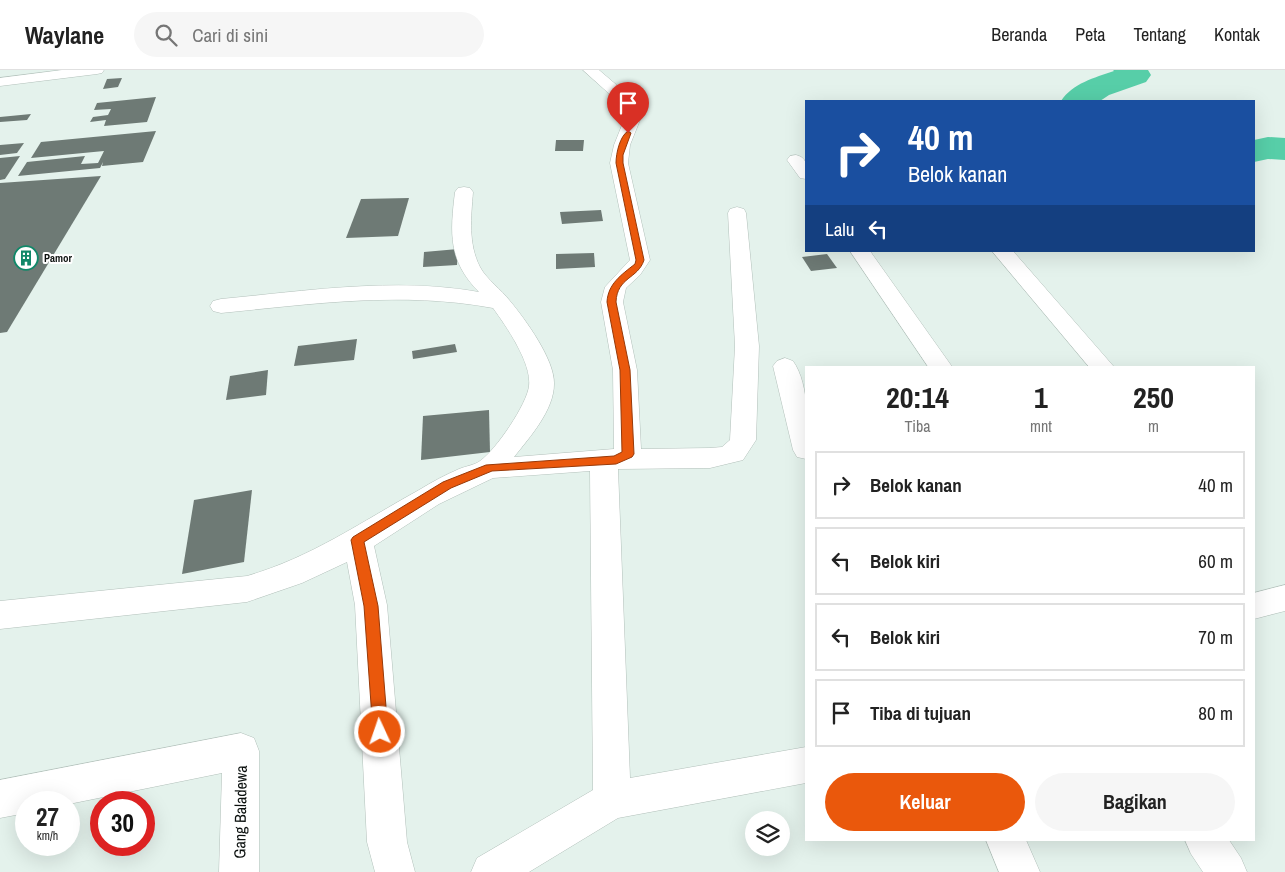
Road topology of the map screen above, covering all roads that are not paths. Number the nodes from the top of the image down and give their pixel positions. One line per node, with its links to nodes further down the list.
1 (97, 70): 3 (street)
2 (590, 70): 16 (street)
3 (0, 82)
4 (796, 160): 5 (street)
5 (805, 173)
6 (464, 192): 10 (street)
7 (737, 213): 16 (street)
8 (861, 252): 13 (street)
9 (1003, 252): 14 (street)
10 (501, 303): 11 (street); 17 (street)
11 (221, 306)
12 (785, 366): 15 (street)
13 (940, 366)
14 (1101, 366)
15 (805, 446)
16 (613, 460): 17 (street); 24 (street)
17 (490, 468): 18 (street)
18 (358, 540): 21 (street); 28 (street)
19 (1285, 598): 20 (street)
20 (1255, 606)
21 (0, 615)
22 (805, 765): 24 (street)
23 (0, 799): 27 (street, Gang Baladewa)
24 (612, 800): 29 (street)
25 (1006, 841): 30 (street)
26 (1206, 841): 31 (street)
27 (239, 872)
28 (395, 872)
29 (491, 872)
30 (1020, 872)
31 (1227, 872)

